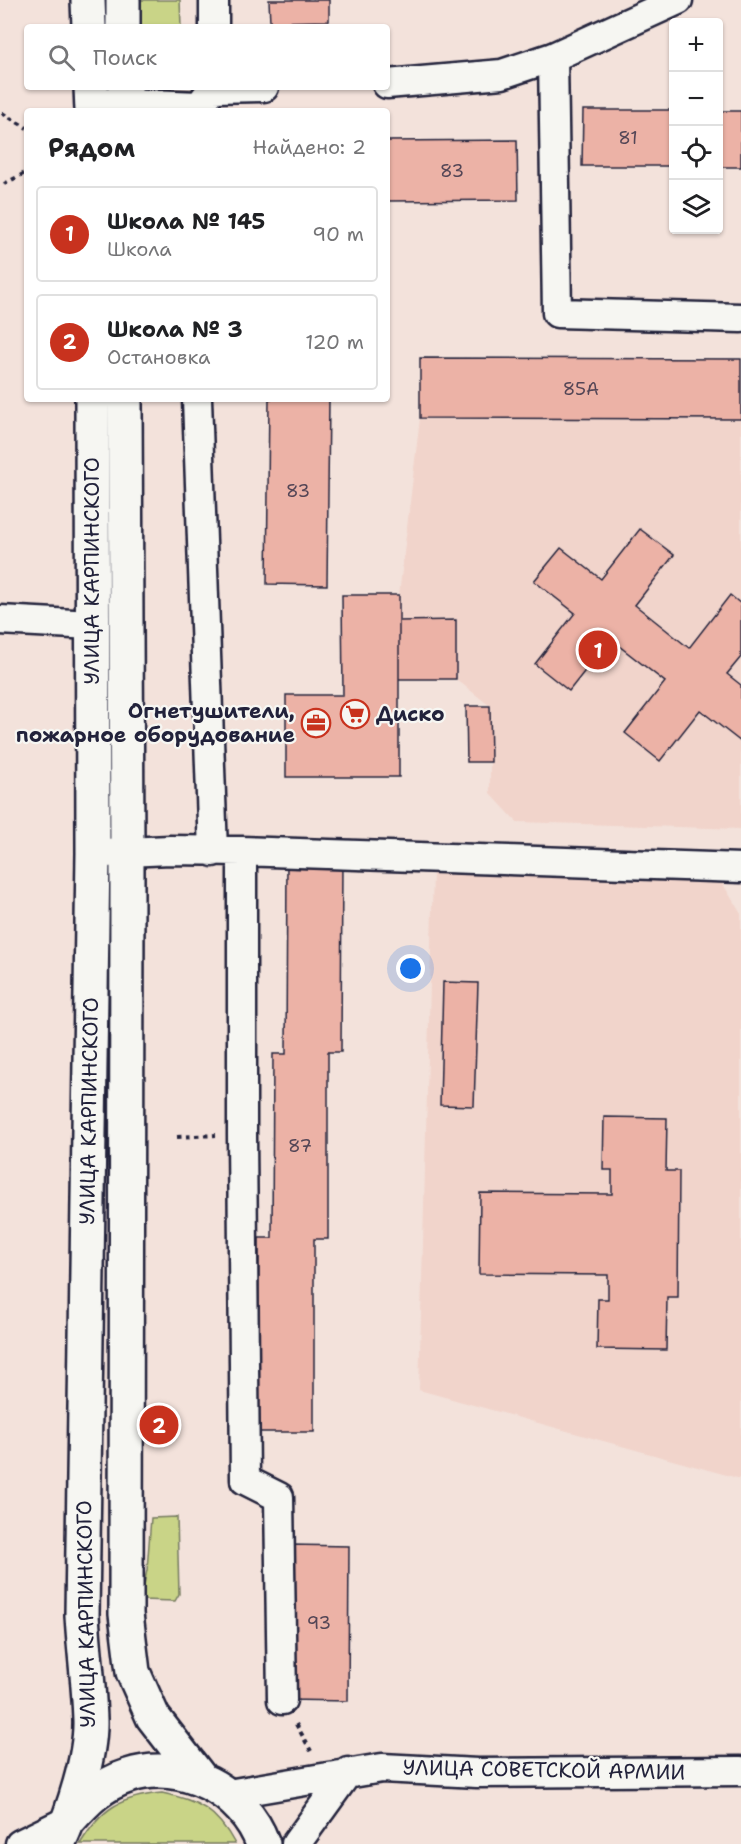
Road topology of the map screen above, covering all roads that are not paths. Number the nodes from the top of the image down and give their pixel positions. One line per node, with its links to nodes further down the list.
1 (88, 0): 5 (main road)
2 (123, 0): 6 (main road)
3 (214, 0): 7 (street)
4 (678, 0): 8 (street)
5 (89, 24)
6 (123, 24)
7 (214, 24)
8 (553, 57): 9 (street); 14 (street)
9 (390, 84)
10 (248, 90): 11 (street)
11 (206, 98): 13 (street)
12 (92, 100): 13 (street)
13 (125, 100)
14 (741, 318)
15 (92, 402): 19 (main road, УЛИЦА КАРПИНСКОГО)
16 (125, 402): 21 (main road, УЛИЦА КАРПИНСКОГО)
17 (198, 402): 22 (street)
18 (0, 620): 19 (street)
19 (93, 625): 23 (main road, УЛИЦА КАРПИНСКОГО)
20 (242, 851): 22 (street); 24 (street); 25 (street)
21 (127, 852): 22 (street); 23 (street); 28 (main road, УЛИЦА КАРПИНСКОГО)
22 (213, 852)
23 (93, 854): 29 (main road, УЛИЦА КАРПИНСКОГО)
24 (741, 868)
25 (282, 1700)
26 (741, 1771): 27 (street, УЛИЦА СОВЕТСКОЙ АРМИИ)
27 (348, 1772): 28 (street, УЛИЦА СОВЕТСКОЙ АРМИИ); 32 (street)
28 (214, 1786): 29 (main road); 31 (main road, УЛИЦА КАРПИНСКОГО)
29 (63, 1832): 30 (street)
30 (20, 1844)
31 (263, 1844)
32 (296, 1844)

